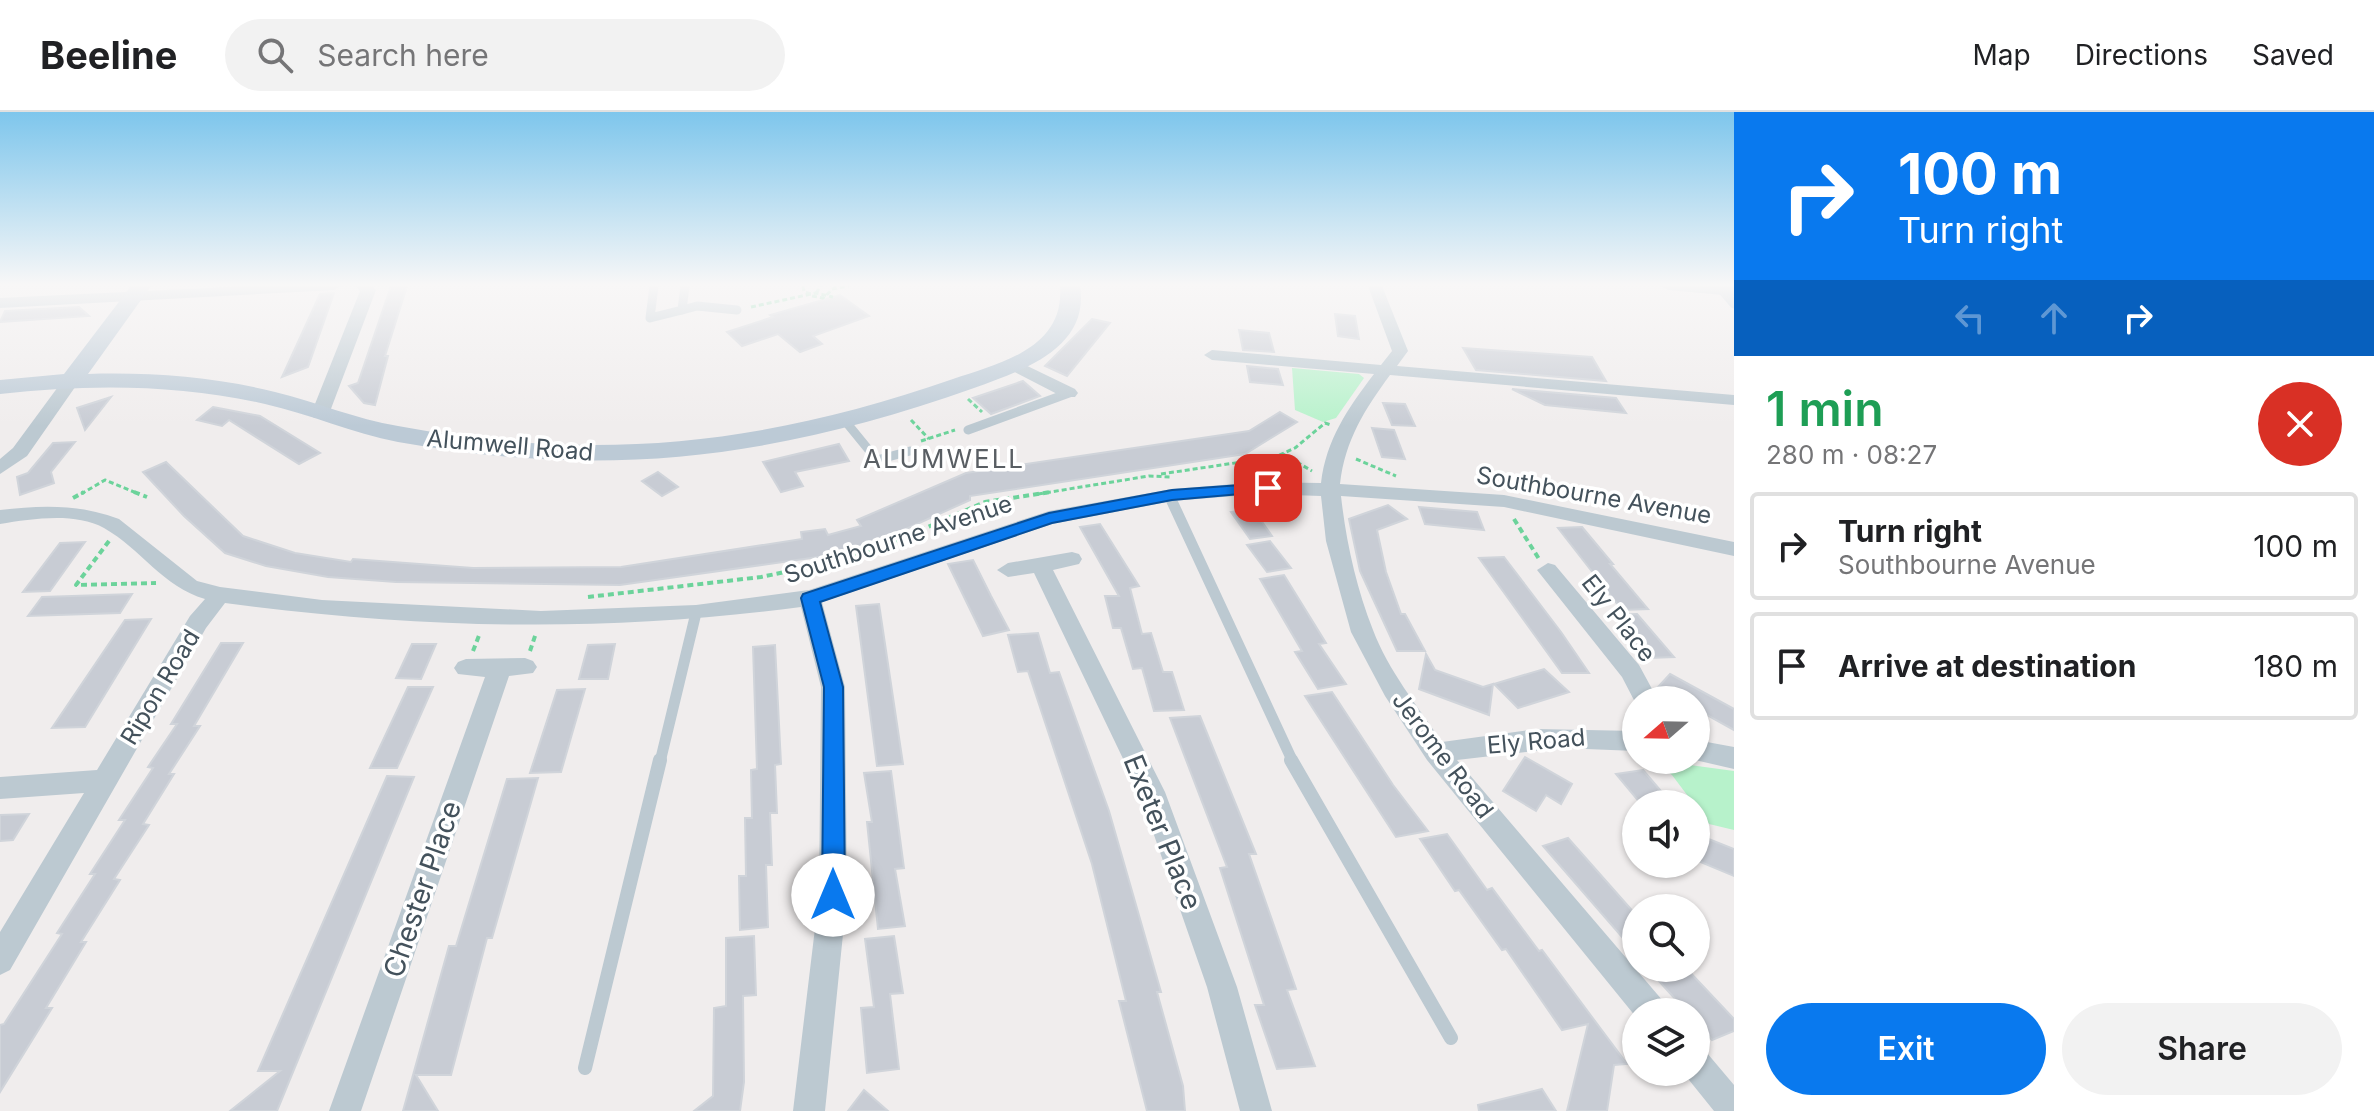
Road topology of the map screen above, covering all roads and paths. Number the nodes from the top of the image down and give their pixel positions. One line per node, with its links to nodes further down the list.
1 (107, 333): 8 (street)
2 (353, 333): 14 (street)
3 (1057, 333): 6 (street, Alumwell Road)
4 (1393, 333): 7 (street, Jerome Road)
5 (1212, 355): 7 (street)
6 (1015, 365): 10 (street, Alumwell Road); 11 (street)
7 (1384, 370): 12 (street); 19 (street, Jerome Road)
8 (72, 380): 9 (street, Alumwell Road); 14 (street, Alumwell Road); 22 (street)
9 (0, 387)
10 (954, 387): 13 (street, Alumwell Road); 15 (path)
11 (1069, 393): 15 (lane)
12 (1734, 400)
13 (898, 406): 16 (street, Alumwell Road); 18 (path)
14 (320, 414): 16 (street, Alumwell Road)
15 (993, 421): 17 (lane)
16 (846, 422): 20 (lane)
17 (968, 430): 18 (path)
18 (929, 439): 20 (path)
19 (1341, 439): 21 (path); 25 (street, Jerome Road); 27 (path)
20 (910, 451)
21 (1283, 454): 23 (path); 25 (path)
22 (0, 468)
23 (1149, 476): 24 (path); 40 (path)
24 (1194, 478)
25 (1321, 480): 26 (street, Southbourne Avenue); 27 (street, Southbourne Avenue); 49 (street, Jerome Road)
26 (1169, 495): 41 (street, Southbourne Avenue); 56 (lane)
27 (1438, 495): 29 (street, Southbourne Avenue)
28 (147, 497): 30 (path)
29 (1504, 501): 33 (street, Southbourne Avenue); 37 (path)
30 (46, 512): 31 (street, Southbourne Avenue); 32 (street, Southbourne Avenue)
31 (0, 517)
32 (118, 529): 38 (street, Southbourne Avenue); 38 (path)
33 (1734, 549)
34 (1072, 559): 35 (street)
35 (1040, 564): 36 (street); 62 (street, Exeter Place)
36 (1008, 570)
37 (1548, 570): 47 (street, Ely Place)
38 (180, 579): 39 (street, Southbourne Avenue)
39 (220, 595): 43 (street, Southbourne Avenue); 52 (street, Ripon Road)
40 (587, 597)
41 (810, 598): 42 (street, Southbourne Avenue); 61 (street)
42 (696, 613): 44 (street, Southbourne Avenue); 57 (lane)
43 (486, 617): 44 (street, Southbourne Avenue); 45 (path)
44 (541, 619): 46 (path)
45 (466, 668): 46 (street)
46 (512, 668): 60 (street, Chester Place)
47 (1639, 686)
48 (1622, 739): 49 (street, Ely Road)
49 (1436, 753): 55 (street, Jerome Road)
50 (1710, 753): 51 (street)
51 (1734, 758)
52 (103, 781): 53 (street); 54 (street, Ripon Road)
53 (0, 788)
54 (0, 960)
55 (1640, 998)
56 (1451, 1038)
57 (585, 1068)
58 (1710, 1081): 59 (street)
59 (1734, 1110)
60 (345, 1111)
61 (809, 1111)
62 (1256, 1111)

